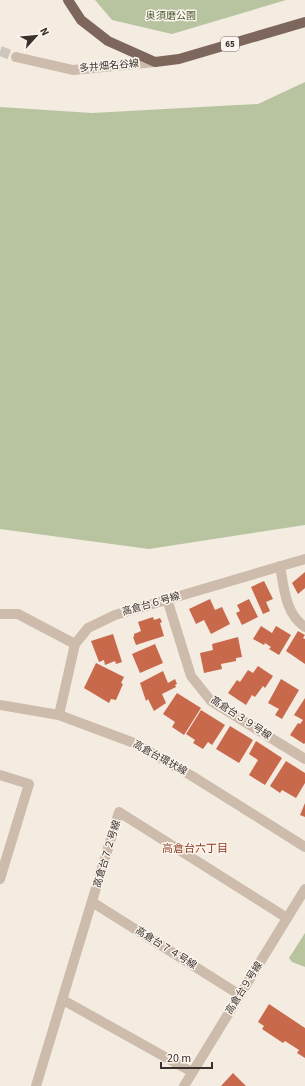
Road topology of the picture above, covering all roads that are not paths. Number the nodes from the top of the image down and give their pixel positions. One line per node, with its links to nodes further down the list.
1 (68, 0): 4 (main road)
2 (305, 22): 4 (main road, 65)
3 (16, 58): 4 (street, 多井畑名谷線)
4 (155, 62)
5 (305, 559): 6 (street, 高倉台６号線)
6 (280, 566): 7 (street, 高倉台６号線); 9 (street)
7 (167, 599): 10 (street, 高倉台６号線); 13 (street, 高倉台３９号線)
8 (0, 614): 10 (street)
9 (305, 627)
10 (75, 644): 12 (street, 高倉台６号線)
11 (0, 705): 12 (street, 高倉台環状線)
12 (59, 715): 15 (street, 高倉台環状線)
13 (305, 759)
14 (0, 775): 16 (street)
15 (305, 847)
16 (0, 879)
17 (305, 889): 19 (street, 高倉台９号線)
18 (92, 902): 19 (street, 高倉台７２号線); 20 (street, 高倉台７４号線); 21 (street, 高倉台７２号線)
19 (287, 918): 20 (street, 高倉台９号線)
20 (240, 995): 22 (street, 高倉台９号線)
21 (63, 1000): 22 (street); 23 (street, 高倉台７２号線)
22 (192, 1072): 24 (street, 高倉台９号線)
23 (36, 1086)
24 (184, 1086)

